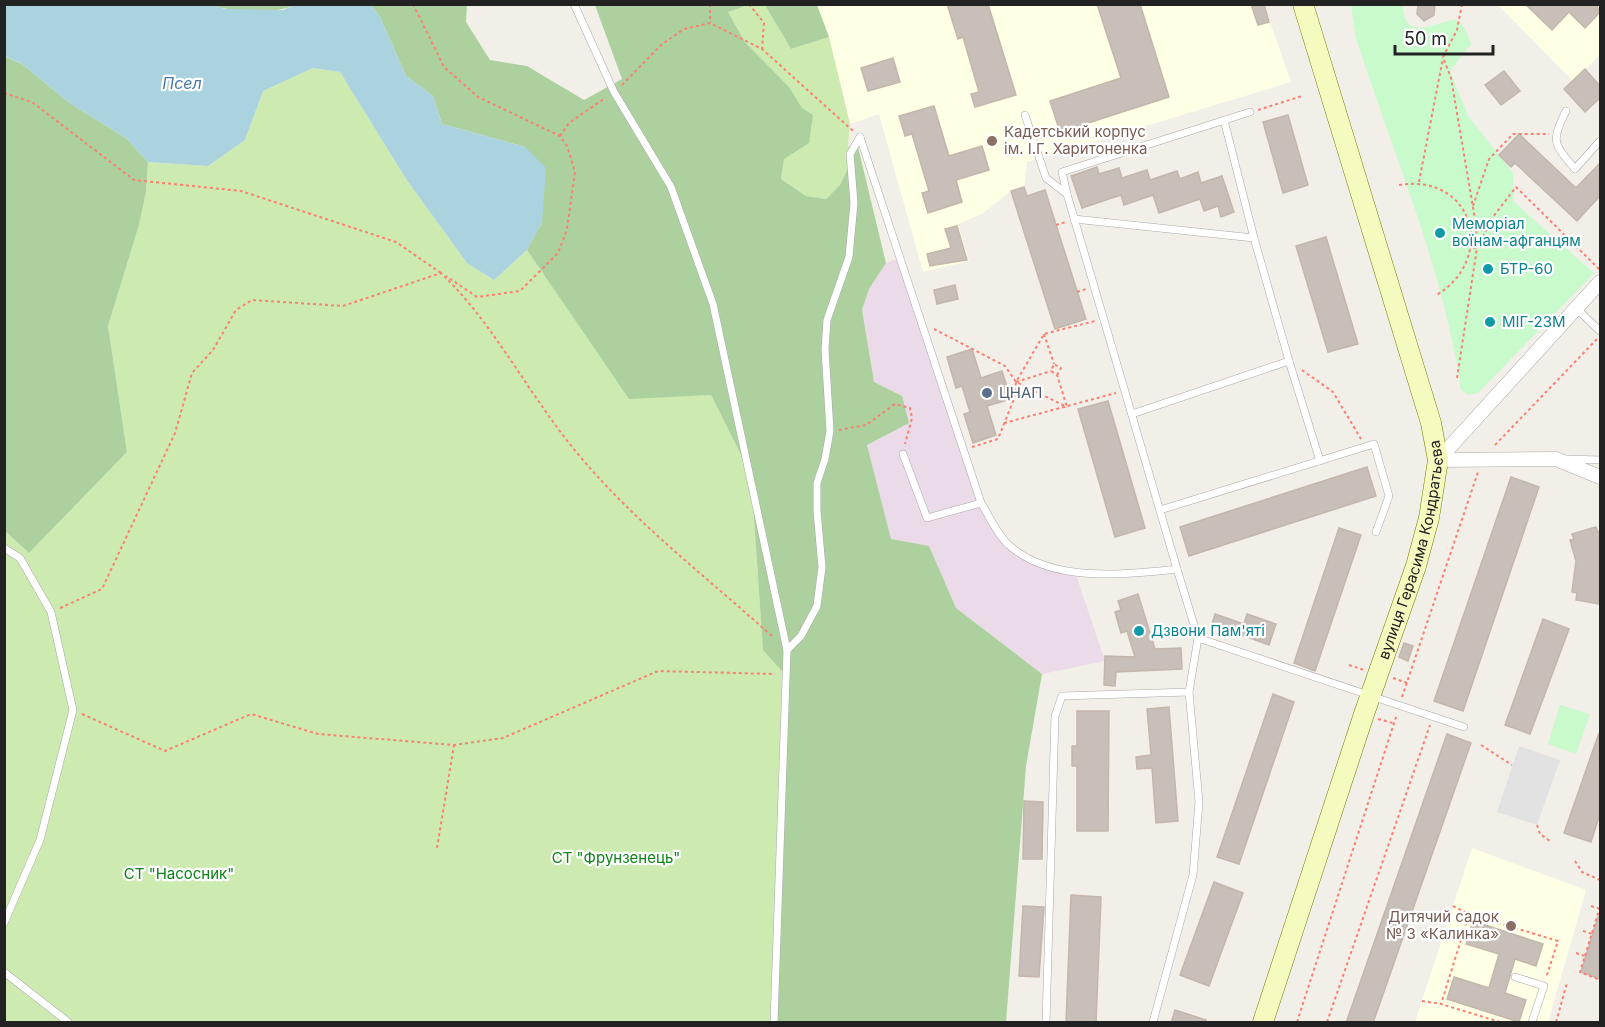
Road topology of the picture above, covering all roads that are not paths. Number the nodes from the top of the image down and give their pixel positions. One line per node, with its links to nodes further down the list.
1 (574, 4): 28 (lane)
2 (1303, 4): 18 (main road, вулиця Герасима Кондратьєва)
3 (1566, 111): 7 (lane)
4 (1250, 112): 6 (lane)
5 (1025, 115): 8 (lane)
6 (1224, 120): 8 (lane); 10 (lane)
7 (1600, 141)
8 (1067, 194): 9 (lane)
9 (1074, 219): 10 (lane); 15 (lane)
10 (1254, 238): 14 (lane)
11 (1600, 282): 12 (street)
12 (1576, 308): 13 (lane); 18 (street)
13 (1600, 333)
14 (1290, 361): 15 (lane); 20 (lane)
15 (1132, 414): 23 (lane)
16 (903, 454): 22 (lane)
17 (1556, 459): 18 (street); 19 (lane); 21 (street)
18 (1438, 460): 30 (main road, вулиця Герасима Кондратьєва)
19 (1600, 460)
20 (1320, 461): 23 (lane); 24 (lane)
21 (1600, 477)
22 (981, 503): 26 (lane); 28 (lane)
23 (1160, 510): 26 (lane)
24 (1376, 532)
25 (4, 548): 32 (lane)
26 (1178, 569): 27 (lane)
27 (1198, 638): 29 (lane); 30 (lane)
28 (787, 651): 36 (lane)
29 (1189, 692): 37 (lane); 38 (lane)
30 (1370, 696): 31 (lane); 39 (main road, вулиця Герасима Кондратьєва)
31 (1464, 727)
32 (4, 923)
33 (4, 972): 35 (lane)
34 (1515, 977): 40 (lane)
35 (68, 1023)
36 (774, 1023)
37 (1046, 1023)
38 (1153, 1023)
39 (1263, 1023)
40 (1532, 1023)

